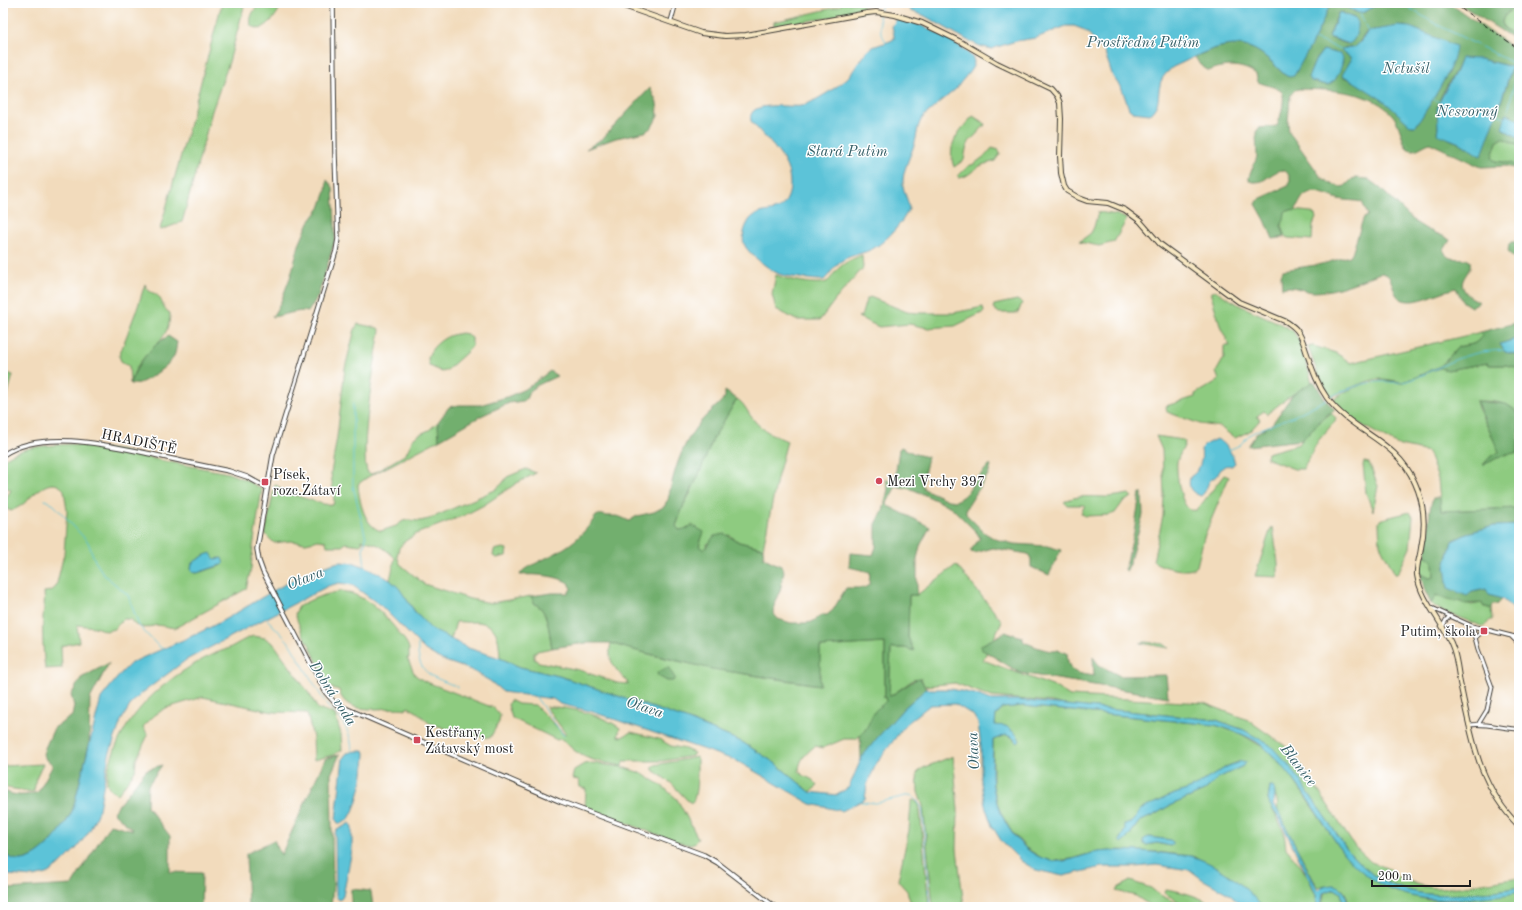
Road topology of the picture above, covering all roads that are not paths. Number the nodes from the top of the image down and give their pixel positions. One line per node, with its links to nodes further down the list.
1 (333, 3): 6 (street)
2 (615, 3): 4 (main road)
3 (676, 3): 4 (street)
4 (672, 22): 7 (main road)
5 (3, 455): 6 (street, HRADIŠTĚ)
6 (267, 488): 20 (street)
7 (1432, 608): 8 (street); 9 (main road)
8 (1450, 616): 9 (street); 10 (street)
9 (1443, 626): 17 (main road)
10 (1472, 626): 11 (street); 13 (street)
11 (1484, 629): 12 (street); 13 (street)
12 (1511, 636): 14 (street); 15 (street)
13 (1475, 638): 16 (street)
14 (1519, 638)
15 (1519, 644)
16 (1479, 723): 17 (street); 18 (street)
17 (1469, 725): 19 (main road)
18 (1519, 729)
19 (1519, 826)
20 (774, 907)

